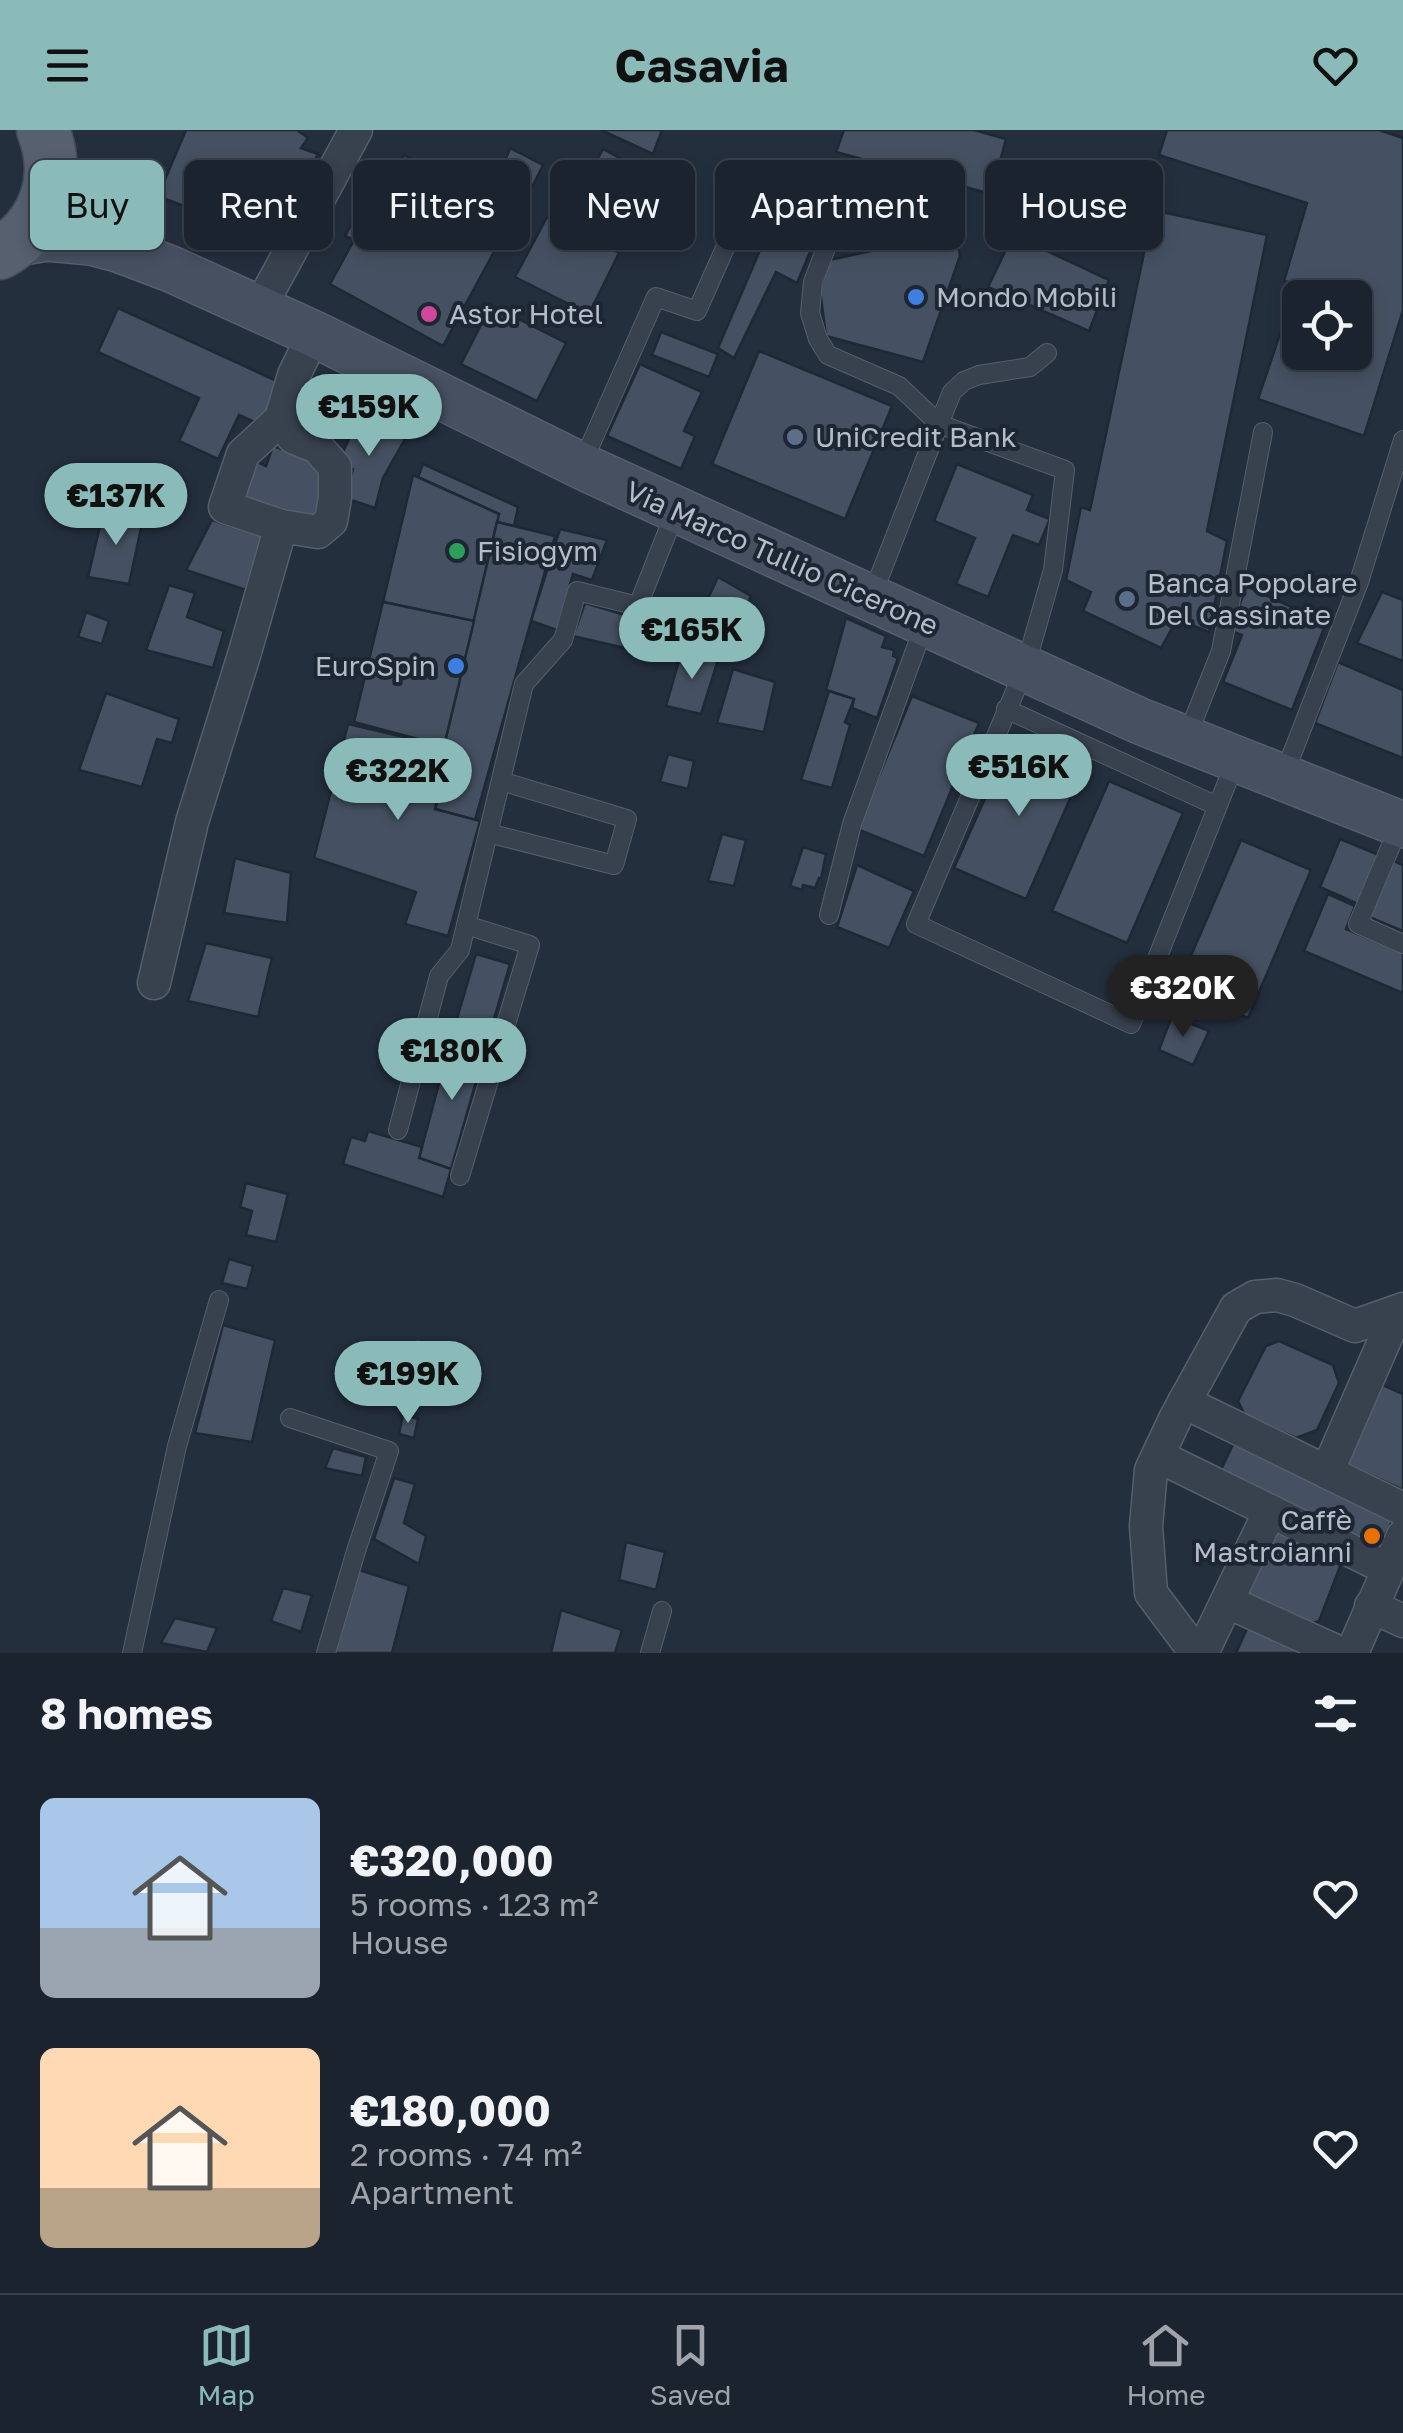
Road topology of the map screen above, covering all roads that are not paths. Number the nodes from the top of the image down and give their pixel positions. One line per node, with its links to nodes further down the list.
1 (356, 130): 7 (street)
2 (48, 146): 3 (main road); 6 (main road, Via Marco Tullio Cicerone)
3 (8, 248): 6 (main road, Via Marco Tullio Cicerone)
4 (723, 250): 14 (lane)
5 (825, 250): 11 (lane)
6 (171, 268): 7 (main road, Via Marco Tullio Cicerone)
7 (259, 310): 8 (main road, Via Marco Tullio Cicerone)
8 (314, 334): 10 (street); 14 (main road, Via Marco Tullio Cicerone)
9 (1047, 352): 11 (lane)
10 (281, 419): 16 (street); 16 (street)
11 (939, 424): 17 (lane); 19 (lane)
12 (1262, 432): 21 (lane)
13 (1403, 440): 23 (lane)
14 (581, 466): 15 (main road, Via Marco Tullio Cicerone)
15 (676, 510): 17 (main road, Via Marco Tullio Cicerone); 24 (lane)
16 (281, 526): 31 (street)
17 (871, 598): 18 (main road, Via Marco Tullio Cicerone)
18 (925, 623): 19 (main road, Via Marco Tullio Cicerone); 28 (lane)
19 (1024, 668): 20 (lane); 21 (main road, Via Marco Tullio Cicerone)
20 (1006, 709): 25 (lane); 25 (lane)
21 (1186, 739): 22 (main road, Via Marco Tullio Cicerone)
22 (1236, 759): 23 (main road, Via Marco Tullio Cicerone); 25 (lane)
23 (1283, 778): 26 (main road, Via Marco Tullio Cicerone)
24 (501, 781): 27 (lane); 27 (lane)
25 (1217, 806)
26 (1401, 824): 30 (lane)
27 (488, 833): 29 (lane)
28 (829, 915)
29 (466, 925): 32 (lane); 33 (lane)
30 (1403, 944)
31 (154, 983)
32 (398, 1130)
33 (460, 1176)
34 (219, 1300): 48 (lane)
35 (1400, 1311): 36 (street); 39 (street)
36 (1184, 1402): 38 (street); 39 (street)
37 (290, 1418): 49 (lane)
38 (1158, 1456): 41 (street); 51 (street)
39 (1327, 1472): 40 (street)
40 (1403, 1509)
41 (1270, 1511): 43 (street); 44 (street)
42 (1403, 1536): 43 (street)
43 (1388, 1569): 45 (street)
44 (1228, 1602): 51 (street); 52 (street)
45 (1371, 1606): 47 (street); 53 (street)
46 (662, 1611): 50 (lane)
47 (1403, 1621)
48 (132, 1653)
49 (326, 1653)
50 (650, 1653)
51 (1199, 1653)
52 (1340, 1653)
53 (1352, 1653)

